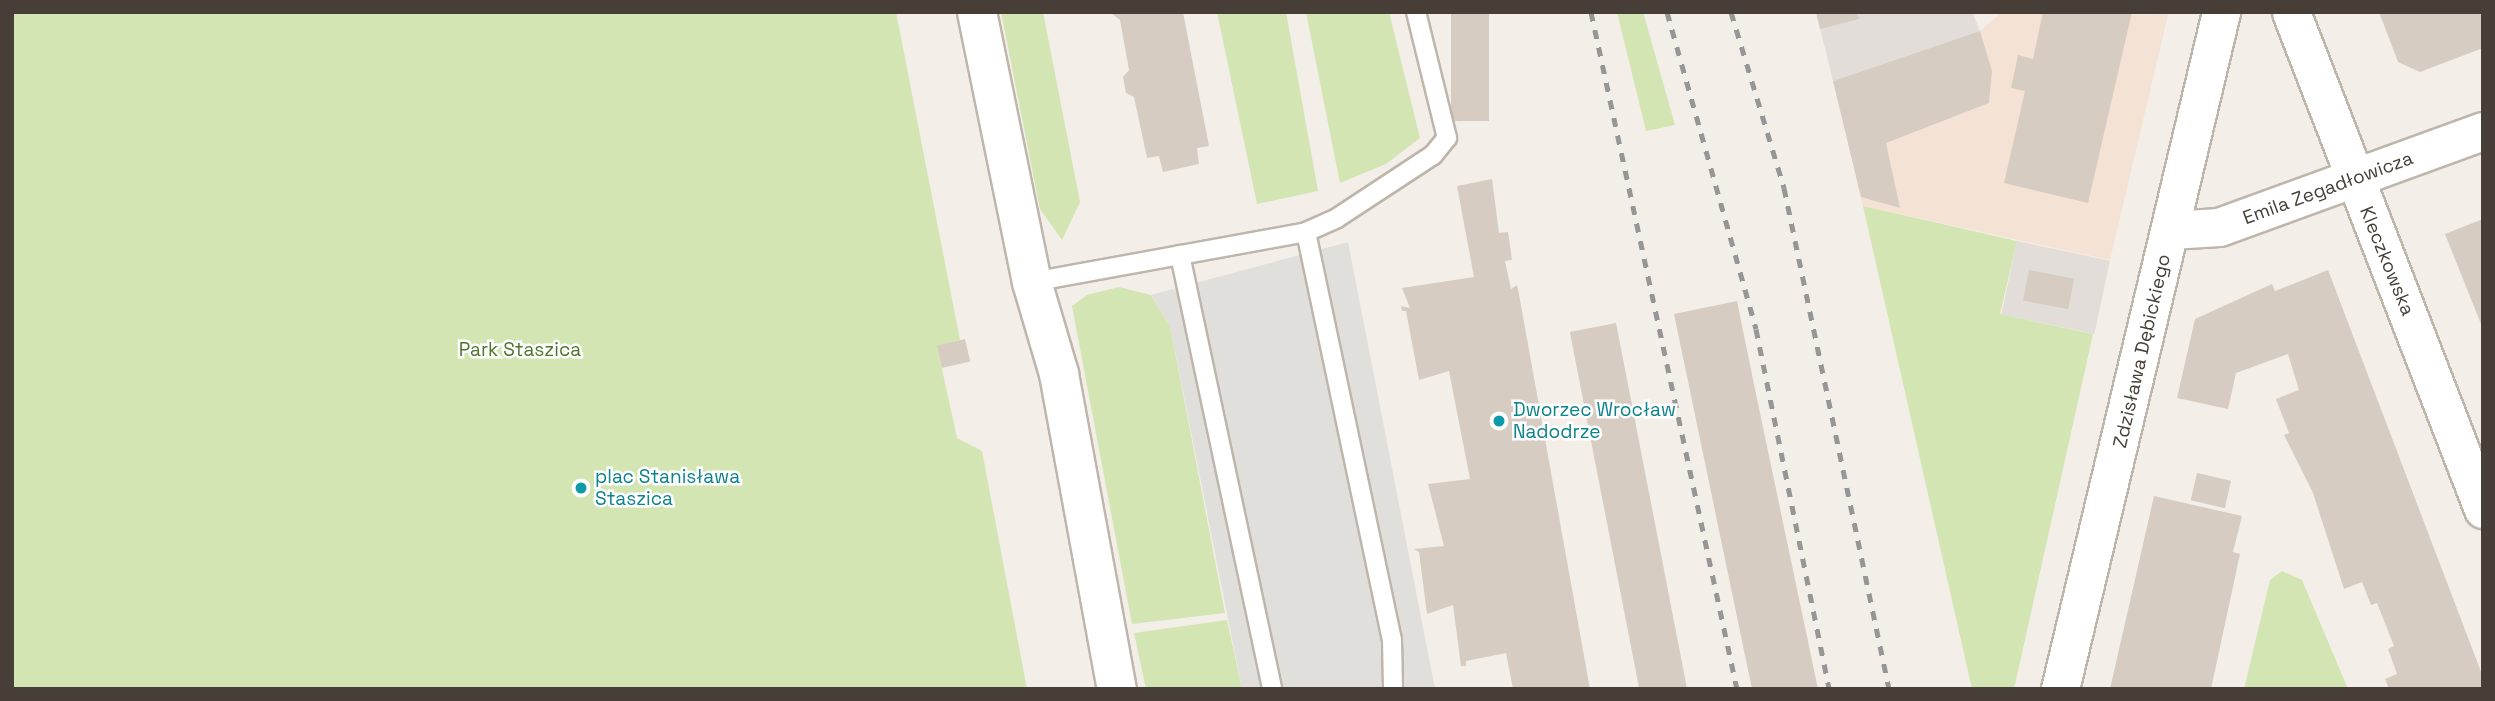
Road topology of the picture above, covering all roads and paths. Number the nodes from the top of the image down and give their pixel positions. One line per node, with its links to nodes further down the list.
1 (977, 12): 10 (street)
2 (1416, 12): 8 (lane)
3 (2221, 12): 7 (street, Zdzisława Dębickiego)
4 (2291, 12): 6 (street, Kleczkowska)
5 (2483, 131): 6 (street, Emila Zegadłowicza)
6 (2354, 178): 7 (street, Emila Zegadłowicza); 11 (street, Kleczkowska)
7 (2171, 230): 15 (street, Zdzisława Dębickiego)
8 (1306, 232): 9 (lane); 14 (lane)
9 (1180, 255): 10 (lane); 13 (lane)
10 (1032, 282): 12 (street)
11 (2483, 509)
12 (1117, 689)
13 (1272, 689)
14 (1393, 689)
15 (2060, 689)

